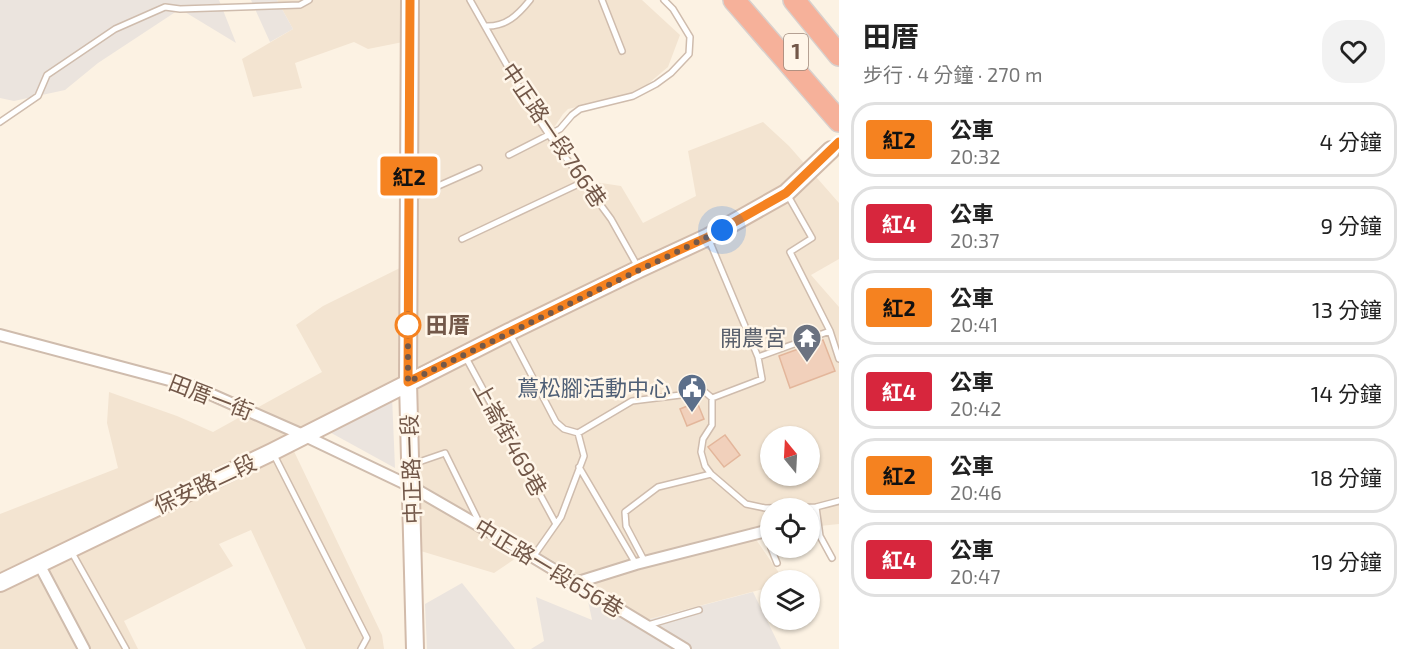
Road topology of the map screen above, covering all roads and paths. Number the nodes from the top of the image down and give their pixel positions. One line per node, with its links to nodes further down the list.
1 (162, 0): 12 (lane)
2 (309, 0): 11 (lane)
3 (410, 0): 25 (street, 中正路一段)
4 (470, 0): 13 (lane, 中正路一段766巷)
5 (531, 0): 13 (lane)
6 (602, 0): 14 (lane)
7 (664, 0): 19 (lane)
8 (734, 0): 17 (highway)
9 (753, 0): 16 (highway, 1)
10 (794, 0): 15 (highway, 1)
11 (298, 2): 12 (lane)
12 (165, 7): 18 (lane)
13 (485, 26): 19 (lane, 中正路一段766巷)
14 (622, 51)
15 (839, 55)
16 (839, 103)
17 (839, 121)
18 (0, 122)
19 (549, 135): 21 (lane); 23 (lane, 中正路一段766巷)
20 (835, 154): 24 (street, 保安路二段)
21 (509, 155)
22 (479, 168): 25 (lane)
23 (583, 182): 27 (lane); 28 (lane, 中正路一段766巷)
24 (786, 193): 26 (street, 保安路二段); 29 (lane)
25 (409, 199): 35 (street, 中正路一段)
26 (708, 237): 28 (street, 保安路二段); 33 (lane)
27 (462, 239)
28 (639, 268): 30 (street, 保安路二段)
29 (830, 331): 33 (lane); 34 (lane)
30 (509, 332): 32 (street, 保安路二段); 37 (lane)
31 (0, 335): 38 (street, 田厝一街)
32 (464, 354): 35 (street, 保安路二段); 47 (lane, 上崙街469巷)
33 (758, 357): 36 (lane)
34 (839, 359)
35 (408, 382): 38 (street, 保安路二段); 40 (street, 中正路一段)
36 (712, 398): 37 (lane); 42 (lane)
37 (578, 433): 41 (lane)
38 (303, 435): 39 (street, 保安路二段); 43 (street, 田厝一街)
39 (272, 452): 51 (street, 保安路二段); 64 (lane)
40 (411, 464): 43 (street, 中正路一段); 48 (lane)
41 (579, 467): 47 (lane); 55 (lane)
42 (711, 474): 46 (lane); 55 (lane)
43 (412, 487): 48 (street, 中正路一段656巷); 65 (street, 中正路一段)
44 (839, 501): 45 (lane)
45 (820, 506)
46 (760, 507)
47 (556, 524): 52 (lane)
48 (481, 527): 52 (street, 中正路一段656巷)
49 (760, 533): 55 (street)
50 (820, 536): 54 (lane)
51 (69, 548): 57 (street, 保安路二段); 63 (lane)
52 (533, 557): 59 (street, 中正路一段656巷)
53 (775, 558): 56 (lane)
54 (832, 558)
55 (640, 563): 59 (street)
56 (777, 563)
57 (39, 564): 58 (street, 保安路二段); 62 (street)
58 (0, 583)
59 (575, 583): 61 (street, 中正路一段656巷)
60 (699, 610): 61 (lane)
61 (646, 625): 66 (street, 中正路一段656巷)
62 (84, 649)
63 (126, 649)
64 (361, 649)
65 (416, 649)
66 (686, 649)

